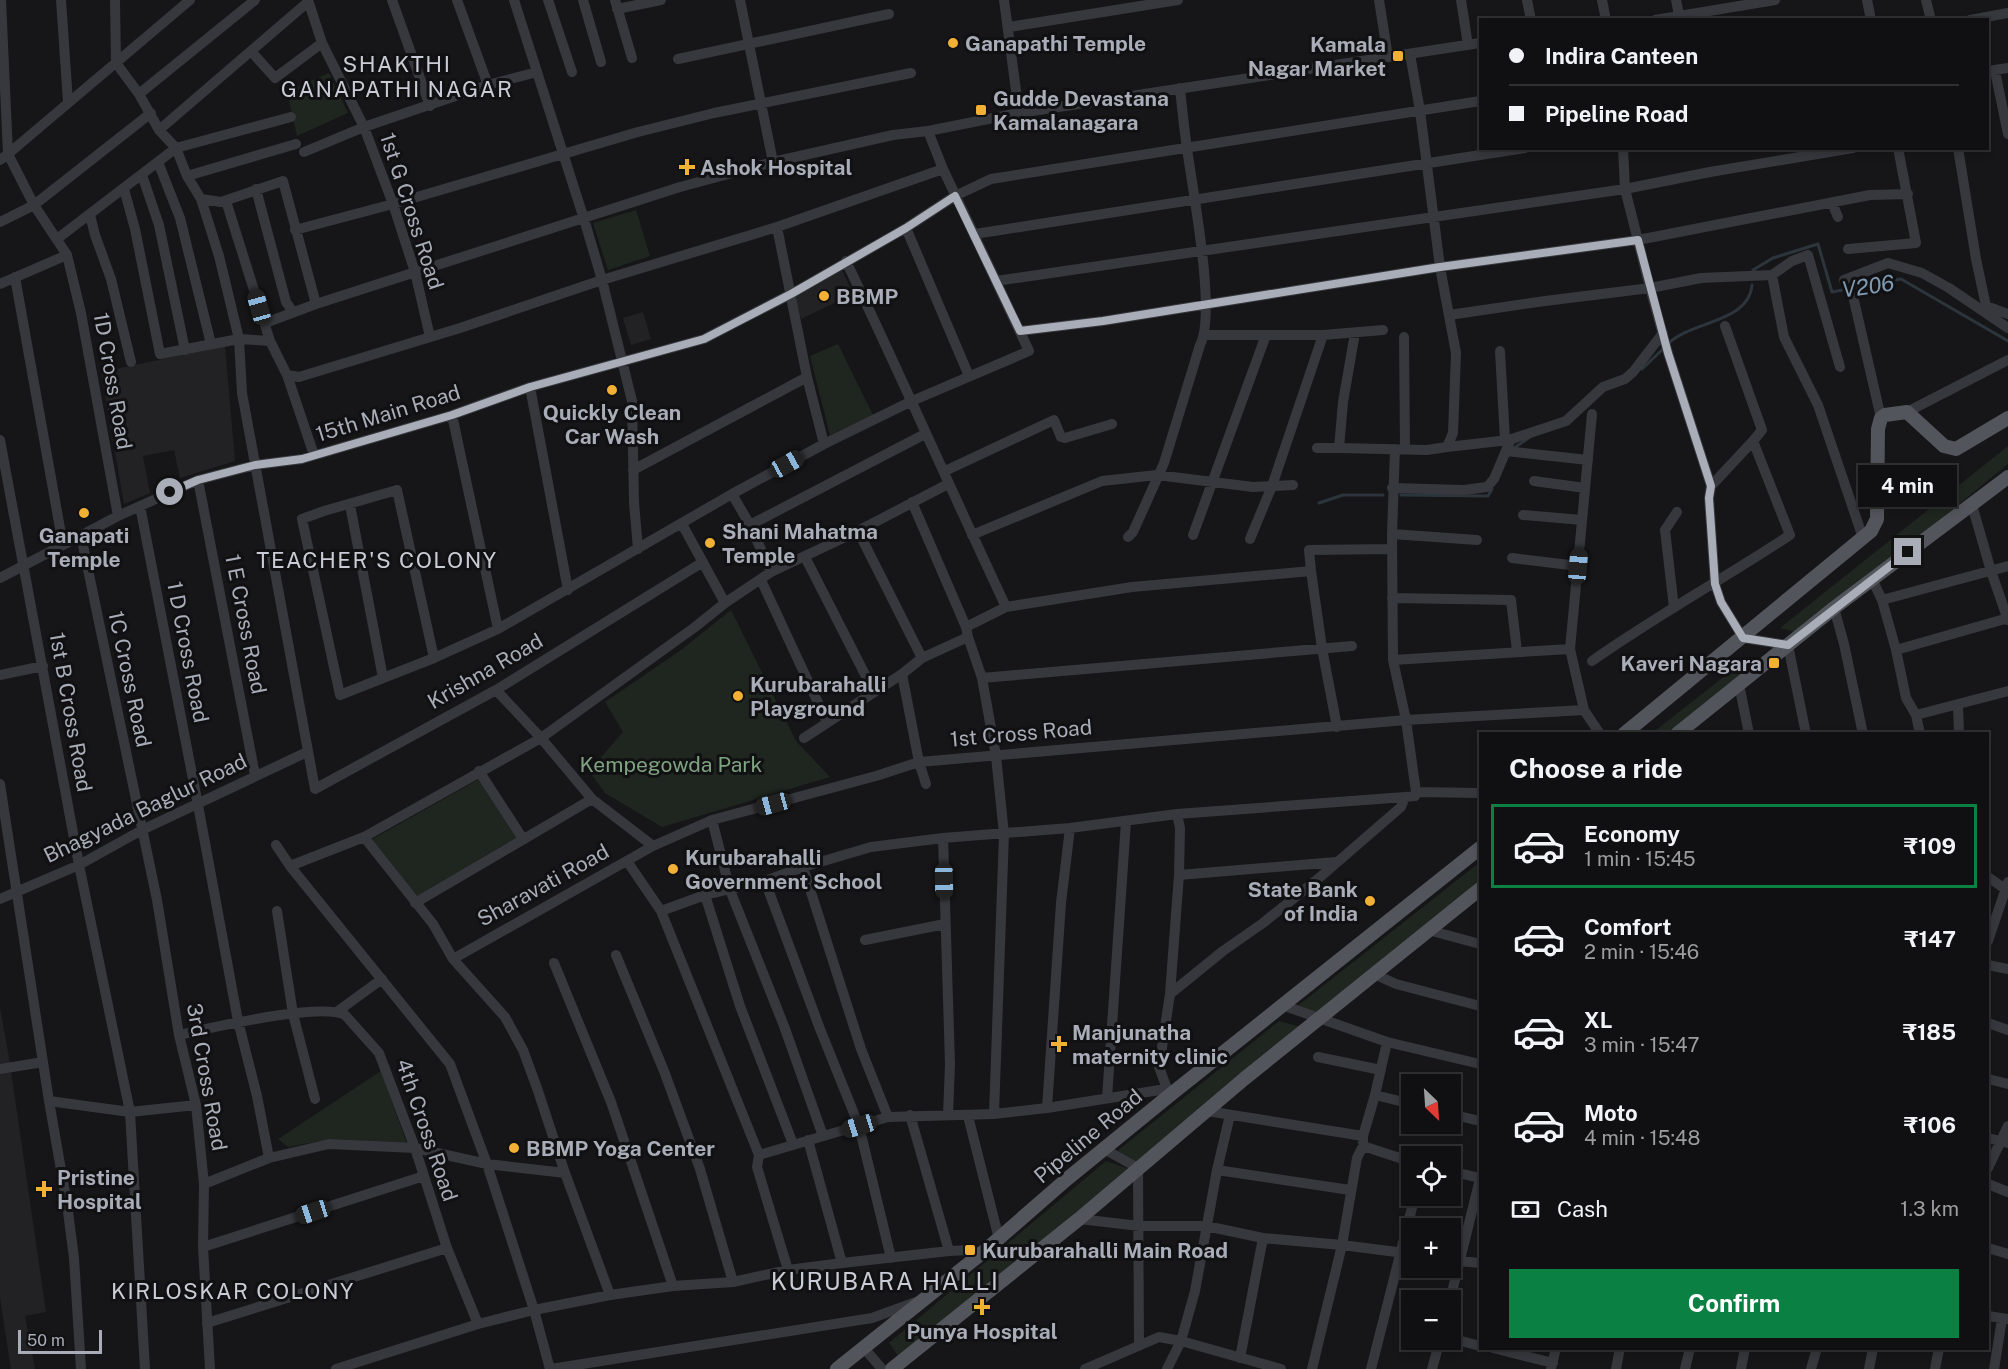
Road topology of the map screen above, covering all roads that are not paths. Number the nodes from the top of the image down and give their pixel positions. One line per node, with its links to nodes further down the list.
1 (1, 0): 75 (street)
2 (61, 0): 56 (street)
3 (115, 0): 46 (street)
4 (190, 0): 24 (street)
5 (255, 0): 54 (street)
6 (392, 0): 58 (street)
7 (457, 0): 52 (street)
8 (514, 0): 49 (street)
9 (548, 0): 50 (street)
10 (583, 0): 45 (street)
11 (661, 0): 25 (street)
12 (740, 0): 38 (street)
13 (1004, 0): 35 (street)
14 (1178, 0): 35 (street)
15 (1379, 0): 42 (street)
16 (1461, 0): 39 (street)
17 (1527, 0): 29 (street)
18 (1602, 0): 30 (street)
19 (1676, 0): 28 (street)
20 (1775, 0): 28 (street)
21 (1867, 0): 32 (street)
22 (1926, 0): 33 (street)
23 (308, 1): 36 (street, 1st G Cross Road); 40 (street)
24 (177, 5): 46 (street)
25 (616, 5): 43 (street)
26 (2008, 13): 34 (street)
27 (888, 14): 38 (street)
28 (1679, 15): 31 (street)
29 (1531, 18)
30 (1606, 18)
31 (1665, 18)
32 (1872, 18)
33 (1930, 18)
34 (1981, 18)
35 (1009, 27): 61 (street)
36 (322, 43): 40 (street); 63 (street, 1st G Cross Road)
37 (1479, 43): 39 (street)
38 (749, 44): 44 (street); 57 (street)
39 (1468, 45): 41 (street)
40 (251, 51): 64 (street)
41 (1410, 54): 42 (street); 59 (street)
42 (1389, 57): 53 (street)
43 (632, 58)
44 (678, 59)
45 (601, 62)
46 (116, 63): 54 (street); 56 (street)
47 (2008, 68): 48 (street)
48 (1991, 71): 66 (street)
49 (537, 72): 52 (street); 74 (street)
50 (572, 72)
51 (911, 73): 57 (street)
52 (488, 85): 58 (street)
53 (1180, 88): 61 (street); 67 (street)
54 (139, 94): 60 (street)
55 (1479, 101): 59 (street, 15th Main Road)
56 (68, 102): 75 (street)
57 (762, 105): 74 (street); 77 (street)
58 (430, 106): 63 (street)
59 (1420, 111): 67 (street, 15th Main Road); 78 (street)
60 (151, 113): 64 (street); 92 (street)
61 (1019, 113): 65 (street)
62 (291, 117): 68 (street)
63 (364, 127): 81 (street); 91 (street, 1st G Cross Road)
64 (159, 130): 68 (street)
65 (928, 130): 77 (street); 79 (street)
66 (2008, 134)
67 (1186, 147): 86 (street, 15th Main Road); 88 (street)
68 (176, 148): 76 (street); 81 (street)
69 (1513, 150): 78 (street)
70 (1623, 150): 84 (street)
71 (1841, 150): 84 (street)
72 (1898, 150): 85 (street)
73 (1958, 150): 122 (street)
74 (562, 153): 91 (street); 96 (street)
75 (4, 157): 92 (street, 1D Cross Road)
76 (158, 162): 80 (street); 138 (street)
77 (773, 162): 96 (street)
78 (1427, 164): 88 (street); 95 (street)
79 (943, 169): 86 (street); 98 (street)
80 (141, 175): 82 (street); 139 (street)
81 (187, 176): 87 (street)
82 (124, 189): 93 (street); 139 (street)
83 (256, 189): 89 (street); 100 (street); 121 (street)
84 (1625, 189): 95 (street); 103 (street)
85 (1908, 194): 90 (street); 104 (street)
86 (955, 196): 99 (street, 15th Main Road); 101 (street)
87 (201, 199): 89 (street); 135 (street)
88 (1195, 200): 101 (street); 105 (street)
89 (226, 201): 124 (street)
90 (1832, 203): 94 (street); 103 (street)
91 (393, 204): 100 (street); 109 (street, 1st G Cross Road)
92 (34, 205): 97 (street); 102 (street, 1D Cross Road)
93 (90, 215): 102 (street); 143 (street)
94 (1838, 217)
95 (1434, 218): 105 (street); 108 (street)
96 (584, 219): 109 (street); 113 (street)
97 (0, 222)
98 (777, 227): 113 (street); 118 (street)
99 (906, 228): 107 (street, 15th Main Road); 146 (street)
100 (295, 230): 119 (street)
101 (975, 234): 114 (street)
102 (57, 239): 106 (street, 1D Cross Road)
103 (1638, 240): 108 (street); 116 (street)
104 (1848, 249)
105 (1201, 252): 114 (street); 120 (street)
106 (67, 255): 111 (street); 188 (street, 1D Cross Road)
107 (846, 261): 118 (street, 15th Main Road); 149 (street)
108 (1440, 267): 120 (street); 123 (street)
109 (415, 272): 119 (street); 133 (street, 1st G Cross Road)
110 (1772, 275): 116 (street); 144 (street); 198 (street)
111 (15, 278): 115 (street); 201 (street)
112 (1844, 279): 126 (street)
113 (602, 280): 133 (street); 142 (street)
114 (996, 281): 128 (street)
115 (0, 284)
116 (1650, 288): 123 (street); 137 (street)
117 (1851, 293): 153 (street)
118 (791, 294): 142 (street, 15th Main Road); 147 (street)
119 (316, 303): 121 (street)
120 (1206, 305): 128 (street); 131 (street)
121 (293, 312): 124 (street)
122 (2008, 314)
123 (1449, 315): 161 (street)
124 (265, 322): 136 (street)
125 (1725, 326): 158 (street)
126 (2008, 328)
127 (1383, 330): 129 (street)
128 (1020, 331): 146 (street)
129 (1355, 333): 132 (street); 163 (street)
130 (1266, 334): 131 (street); 132 (street); 174 (street)
131 (1205, 335): 170 (street)
132 (1323, 335): 177 (street)
133 (430, 337): 145 (street)
134 (1404, 337): 164 (street)
135 (239, 339): 136 (street); 138 (street); 167 (street)
136 (270, 341): 145 (street)
137 (1665, 341): 159 (street); 178 (street)
138 (212, 344): 139 (street)
139 (185, 350)
140 (1500, 351): 159 (street)
141 (2008, 360): 150 (street)
142 (623, 361): 148 (street, 15th Main Road); 168 (street)
143 (130, 362)
144 (1840, 367)
145 (287, 375): 165 (street)
146 (969, 376): 149 (street)
147 (807, 377): 160 (street); 168 (street)
148 (530, 387): 152 (street, 15th Main Road); 217 (street)
149 (912, 401): 156 (street); 160 (street)
150 (1907, 412): 153 (main road); 154 (main road)
151 (1592, 414): 166 (street)
152 (452, 415): 165 (street, 15th Main Road); 225 (street)
153 (1881, 418): 198 (main road)
154 (2008, 418)
155 (1112, 424): 169 (street)
156 (925, 434): 169 (street); 191 (street)
157 (0, 440): 207 (street, 1st B Cross Road)
158 (1753, 441): 178 (street); 216 (street)
159 (1507, 443): 161 (street); 166 (street); 179 (street)
160 (824, 444): 181 (street)
161 (1447, 447): 164 (street)
162 (1317, 448): 163 (street)
163 (1339, 448): 164 (street)
164 (1400, 449): 179 (street)
165 (314, 455): 167 (street, 15th Main Road)
166 (1588, 460): 180 (street)
167 (255, 465): 172 (street, 15th Main Road); 263 (street)
168 (633, 470): 202 (street)
169 (945, 471): 175 (street)
170 (1157, 475): 174 (street); 194 (street); 197 (street)
171 (2008, 477): 183 (main road)
172 (198, 480): 185 (street, 15th Main Road); 267 (street, 1 E Cross Road)
173 (1534, 481): 180 (street)
174 (1211, 482): 177 (street); 195 (street)
175 (948, 484): 182 (street); 194 (street)
176 (1293, 484): 177 (street)
177 (1272, 486): 199 (street)
178 (1711, 486): 216 (street)
179 (1392, 488): 193 (street)
180 (1585, 488): 189 (street)
181 (732, 494): 190 (street); 191 (street)
182 (912, 502): 192 (street); 226 (street)
183 (1972, 504): 210 (street); 214 (main road)
184 (350, 505): 234 (street); 241 (street); 241 (street)
185 (140, 506): 188 (street, 15th Main Road); 274 (street, 1 D Cross Road)
186 (1677, 512): 223 (street)
187 (1523, 515): 189 (street)
188 (118, 516): 196 (street, 15th Main Road)
189 (1582, 520): 208 (street)
190 (682, 524): 202 (street); 206 (street)
191 (750, 525): 211 (street)
192 (858, 531): 204 (street); 235 (street)
193 (1392, 534): 200 (street); 203 (street)
194 (972, 535): 221 (street)
195 (1193, 535)
196 (81, 536): 201 (street, 15th Main Road); 279 (street, 1C Cross Road)
197 (1128, 537)
198 (1863, 538): 227 (main road)
199 (1250, 539)
200 (1477, 540)
201 (63, 545): 207 (street, 15th Main Road)
202 (638, 549): 217 (street)
203 (1392, 549): 212 (street); 218 (street)
204 (805, 557): 211 (street); 246 (street)
205 (1512, 558): 208 (street)
206 (703, 562): 220 (street); 244 (street, Krishna Road)
207 (23, 566): 213 (street, 15th Main Road); 238 (street, 1st B Cross Road)
208 (1578, 566): 231 (street)
209 (2008, 566): 210 (street)
210 (1991, 571): 219 (street); 224 (street)
211 (771, 572): 215 (street)
212 (1311, 572): 221 (street); 230 (street)
213 (0, 578)
214 (1872, 579): 219 (street); 222 (main road)
215 (760, 580): 220 (street); 251 (street)
216 (1715, 584): 223 (street); 227 (street)
217 (568, 590): 225 (street)
218 (1392, 598): 233 (street); 236 (street)
219 (1882, 600): 232 (street)
220 (725, 603): 261 (street)
221 (1006, 607): 226 (street)
222 (1834, 608): 228 (main road); 258 (street)
223 (1674, 609): 237 (street)
224 (2008, 619): 232 (street)
225 (498, 629): 234 (street)
226 (967, 632): 235 (street); 242 (street)
227 (1743, 638): 228 (street); 255 (main road)
228 (1788, 645): 243 (main road); 257 (street)
229 (1352, 646): 230 (street)
230 (1322, 648): 242 (street); 252 (street)
231 (1570, 649): 233 (street); 248 (street)
232 (1896, 650): 249 (street)
233 (1517, 651): 236 (street)
234 (434, 658): 241 (street)
235 (922, 658): 239 (street)
236 (1394, 660): 250 (street)
237 (1592, 661)
238 (43, 666): 240 (street); 289 (street, 1st B Cross Road)
239 (902, 674): 246 (street); 265 (street)
240 (0, 675)
241 (383, 678)
242 (982, 678): 264 (street)
243 (1739, 684): 253 (main road); 256 (street)
244 (496, 690): 261 (street); 263 (street, Krishna Road)
245 (2008, 691): 247 (street)
246 (874, 692): 251 (street)
247 (1958, 705): 249 (street); 260 (street)
248 (1584, 710): 250 (street, 1st Cross Road); 254 (street)
249 (1916, 715): 259 (street)
250 (1406, 720): 252 (street, 1st Cross Road); 270 (street)
251 (827, 722): 262 (street)
252 (1337, 727): 264 (street, 1st Cross Road)
253 (1690, 729)
254 (1599, 732)
255 (1626, 732)
256 (1749, 732)
257 (1806, 732)
258 (1863, 732)
259 (1920, 732)
260 (1959, 732)
261 (541, 738): 266 (street); 273 (street)
262 (804, 738)
263 (307, 752): 267 (street, Bhagyada Baglur Road)
264 (996, 756): 265 (street, 1st Cross Road); 280 (street)
265 (919, 762): 269 (street); 276 (street, 1st Cross Road)
266 (479, 771): 281 (street); 283 (street)
267 (255, 775): 274 (street, Bhagyada Baglur Road)
268 (0, 784): 298 (street)
269 (926, 784)
270 (1416, 792): 271 (street); 272 (street)
271 (1479, 794)
272 (1405, 797): 275 (street); 288 (street)
273 (592, 799): 283 (street); 285 (street)
274 (198, 805): 279 (street, Bhagyada Baglur Road); 322 (street, 1 D Cross Road)
275 (1177, 814): 277 (street); 292 (street)
276 (712, 820): 285 (street, 1st Cross Road); 296 (street)
277 (1126, 822): 278 (street); 336 (street)
278 (1070, 828): 280 (street); 341 (street)
279 (142, 830): 289 (street, Bhagyada Baglur Road); 325 (street, 3rd Cross Road)
280 (1004, 834): 282 (street); 344 (street)
281 (364, 837): 290 (street); 301 (street)
282 (943, 838): 291 (street); 304 (street)
283 (523, 839): 301 (street)
284 (276, 845): 290 (street)
285 (653, 846): 287 (street, Sharavati Road)
286 (1479, 849): 317 (main road, Pipeline Road)
287 (627, 861): 302 (street); 310 (street, Sharavati Road)
288 (1336, 862): 292 (street); 316 (street)
289 (79, 865): 298 (street, Bhagyada Baglur Road); 343 (street, 1st B Cross Road)
290 (290, 866): 315 (street)
291 (802, 867): 294 (street); 349 (street)
292 (1179, 875): 316 (street)
293 (1989, 878): 295 (street)
294 (765, 881): 296 (street); 352 (street)
295 (2007, 887): 306 (street)
296 (730, 890): 299 (street); 354 (street)
297 (1479, 890): 305 (main road)
298 (16, 891): 300 (street, Bhagyada Baglur Road); 328 (street)
299 (705, 895): 302 (street); 359 (street)
300 (0, 899)
301 (415, 903): 310 (street)
302 (661, 910): 362 (street)
303 (277, 911): 320 (street)
304 (945, 924): 307 (street); 346 (street)
305 (1428, 930): 308 (street); 314 (main road)
306 (1989, 938)
307 (865, 940)
308 (1479, 944)
309 (616, 955): 398 (street)
310 (453, 959): 369 (street)
311 (555, 963): 399 (street)
312 (1989, 965): 313 (street)
313 (2008, 969)
314 (1374, 974): 318 (street); 321 (main road)
315 (382, 979): 319 (street); 365 (street)
316 (1170, 994): 334 (street)
317 (1282, 1005): 321 (street); 334 (main road, Pipeline Road)
318 (1479, 1006)
319 (338, 1011): 320 (street); 360 (street, 4th Cross Road)
320 (293, 1014): 322 (street); 337 (street)
321 (1320, 1018): 326 (street); 342 (main road)
322 (238, 1022): 325 (street); 364 (street, 1 D Cross Road)
323 (1989, 1023): 324 (street)
324 (2008, 1029)
325 (179, 1035): 340 (street, 3rd Cross Road)
326 (1387, 1042): 329 (street); 331 (street)
327 (1318, 1057): 331 (street)
328 (43, 1062): 330 (street); 338 (street)
329 (1479, 1064)
330 (0, 1068)
331 (1380, 1070): 335 (street)
332 (1989, 1078): 333 (street)
333 (2008, 1084)
334 (1168, 1092): 336 (street); 361 (main road, Pipeline Road)
335 (1375, 1095): 339 (street); 357 (street)
336 (1107, 1098): 341 (street)
337 (315, 1099)
338 (49, 1101): 343 (street); 423 (street)
339 (1401, 1101)
340 (196, 1105): 343 (street); 374 (street, 3rd Cross Road)
341 (1047, 1108): 344 (street)
342 (1207, 1111): 347 (street); 367 (main road)
343 (130, 1112): 424 (street, 1st B Cross Road)
344 (993, 1114): 348 (street)
345 (910, 1115): 346 (street); 349 (street); 388 (street)
346 (948, 1115): 348 (street)
347 (1230, 1115): 357 (street); 368 (street)
348 (968, 1116): 382 (street)
349 (888, 1117): 352 (street)
350 (1461, 1117): 351 (street)
351 (1479, 1121)
352 (859, 1126): 354 (street); 392 (street)
353 (2008, 1126): 358 (street)
354 (823, 1136): 356 (street)
355 (1989, 1138): 358 (street)
356 (808, 1140): 359 (street); 394 (street)
357 (1363, 1141): 363 (street); 376 (street)
358 (2004, 1142): 366 (street)
359 (793, 1144): 362 (street)
360 (415, 1148): 364 (street); 365 (street); 371 (street, 4th Cross Road)
361 (1104, 1149): 367 (street); 382 (main road, Pipeline Road)
362 (759, 1155): 396 (street)
363 (1401, 1157)
364 (269, 1158): 374 (street)
365 (487, 1164): 369 (street); 402 (street)
366 (1989, 1166)
367 (1138, 1168): 378 (main road); 379 (street)
368 (1216, 1170): 376 (street); 380 (street)
369 (565, 1173): 400 (street)
370 (1461, 1175): 372 (street)
371 (424, 1176): 385 (street); 386 (street, 4th Cross Road)
372 (1479, 1179)
373 (1479, 1182): 383 (street)
374 (204, 1184): 385 (street, 3rd Cross Road)
375 (1989, 1184): 377 (street)
376 (1350, 1190): 384 (street)
377 (2008, 1192)
378 (1079, 1219): 379 (street); 430 (main road)
379 (1140, 1226): 380 (street); 409 (street)
380 (1206, 1226): 381 (street); 407 (street)
381 (1263, 1238): 384 (street); 421 (street)
382 (999, 1239): 390 (main road, Pipeline Road)
383 (1461, 1241)
384 (1342, 1245): 389 (street); 434 (street)
385 (203, 1247): 405 (street, 3rd Cross Road)
386 (447, 1248): 405 (street); 406 (street, 4th Cross Road)
387 (1989, 1248): 391 (street)
388 (949, 1251): 390 (street); 392 (street)
389 (1401, 1252)
390 (982, 1253): 401 (main road, Pipeline Road)
391 (2008, 1254)
392 (891, 1258): 394 (street)
393 (1461, 1261): 395 (street)
394 (842, 1263): 396 (street)
395 (1479, 1263)
396 (788, 1270): 398 (street)
397 (1401, 1272): 435 (street)
398 (733, 1282): 399 (street)
399 (673, 1286): 400 (street)
400 (610, 1295): 402 (street)
401 (921, 1301): 411 (main road, Pipeline Road); 427 (street)
402 (534, 1310): 406 (street); 427 (street)
403 (1989, 1317): 404 (street)
404 (2005, 1319): 443 (street)
405 (207, 1323): 425 (street, 3rd Cross Road)
406 (478, 1324): 426 (street)
407 (1181, 1341): 409 (street); 421 (street); 432 (street)
408 (1461, 1341): 410 (street)
409 (1139, 1346): 431 (street)
410 (1479, 1346)
411 (864, 1348): 428 (main road, Pipeline Road); 429 (street)
412 (1437, 1350): 436 (street)
413 (1500, 1350): 422 (street)
414 (1556, 1350): 422 (street)
415 (1620, 1350): 437 (street)
416 (1690, 1350): 438 (street)
417 (1745, 1350): 439 (street)
418 (1816, 1350): 440 (street)
419 (1873, 1350): 441 (street)
420 (1939, 1350): 442 (street)
421 (1240, 1358): 433 (street)
422 (1552, 1366)
423 (81, 1369)
424 (145, 1369)
425 (210, 1369)
426 (336, 1369)
427 (551, 1369)
428 (837, 1369)
429 (882, 1369)
430 (892, 1369)
431 (1085, 1369)
432 (1167, 1369)
433 (1281, 1369)
434 (1312, 1369)
435 (1371, 1369)
436 (1432, 1369)
437 (1616, 1369)
438 (1685, 1369)
439 (1741, 1369)
440 (1811, 1369)
441 (1869, 1369)
442 (1935, 1369)
443 (1994, 1369)

